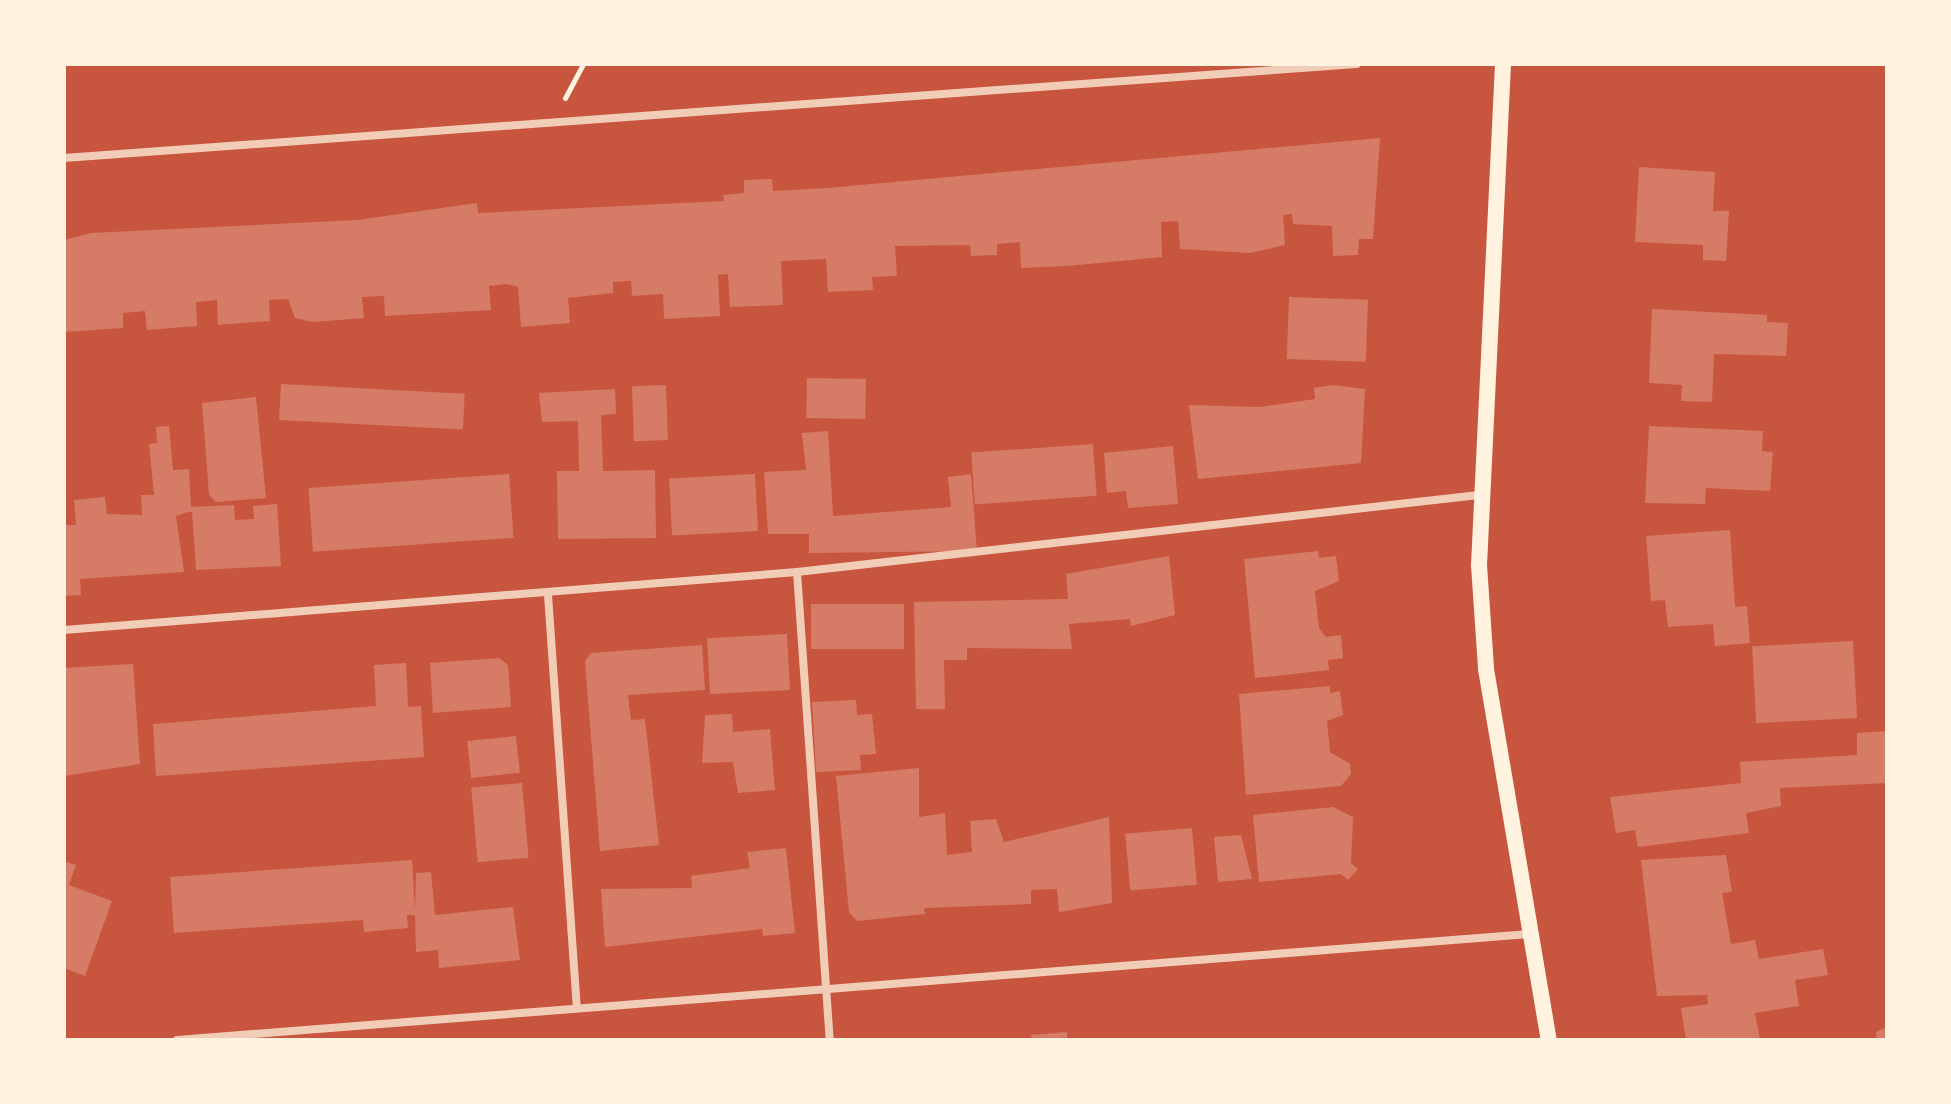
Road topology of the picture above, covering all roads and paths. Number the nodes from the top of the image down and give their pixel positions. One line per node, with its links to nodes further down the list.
1 (583, 64): 4 (path)
2 (1357, 64): 4 (street)
3 (1503, 64): 6 (main road)
4 (552, 123): 5 (street)
5 (64, 158)
6 (1479, 495): 7 (street); 10 (main road)
7 (797, 572): 8 (street); 11 (street)
8 (548, 595): 9 (street); 12 (street)
9 (64, 630)
10 (1530, 934): 11 (street); 15 (main road)
11 (826, 988): 12 (street); 14 (street)
12 (577, 1008): 13 (street)
13 (177, 1040)
14 (830, 1040)
15 (1549, 1040)

